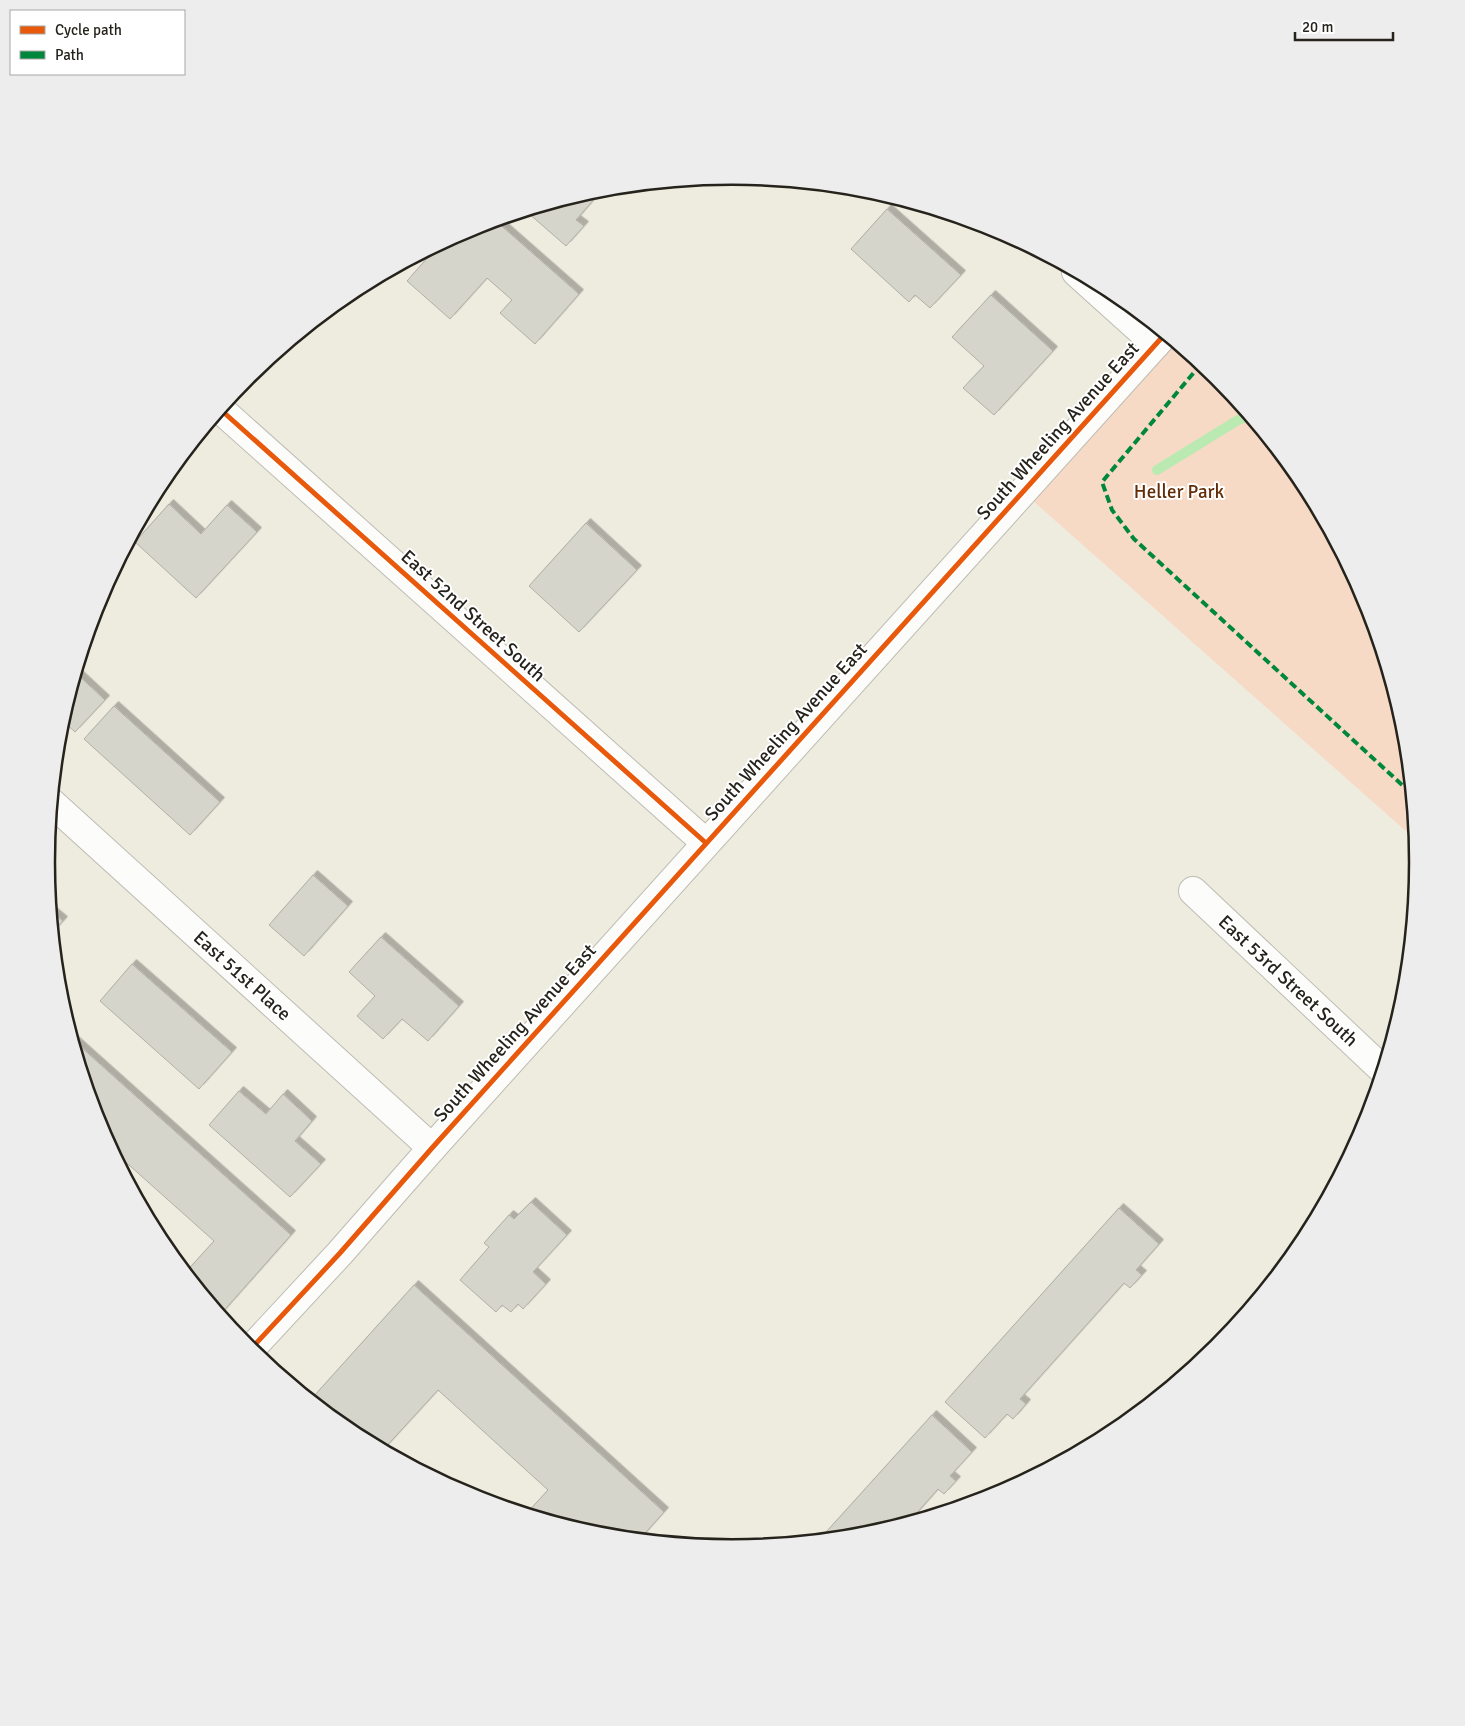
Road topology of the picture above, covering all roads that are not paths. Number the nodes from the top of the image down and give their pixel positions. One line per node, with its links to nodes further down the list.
1 (1131, 316): 2 (street)
2 (1160, 339): 5 (street, South Wheeling Avenue East)
3 (225, 414): 5 (street, East 52nd Street South)
4 (57, 808): 8 (street, East 51st Place)
5 (706, 843): 8 (street, South Wheeling Avenue East)
6 (1193, 891): 7 (street, East 53rd Street South)
7 (1379, 1066)
8 (432, 1148): 9 (street, South Wheeling Avenue East)
9 (255, 1344)

